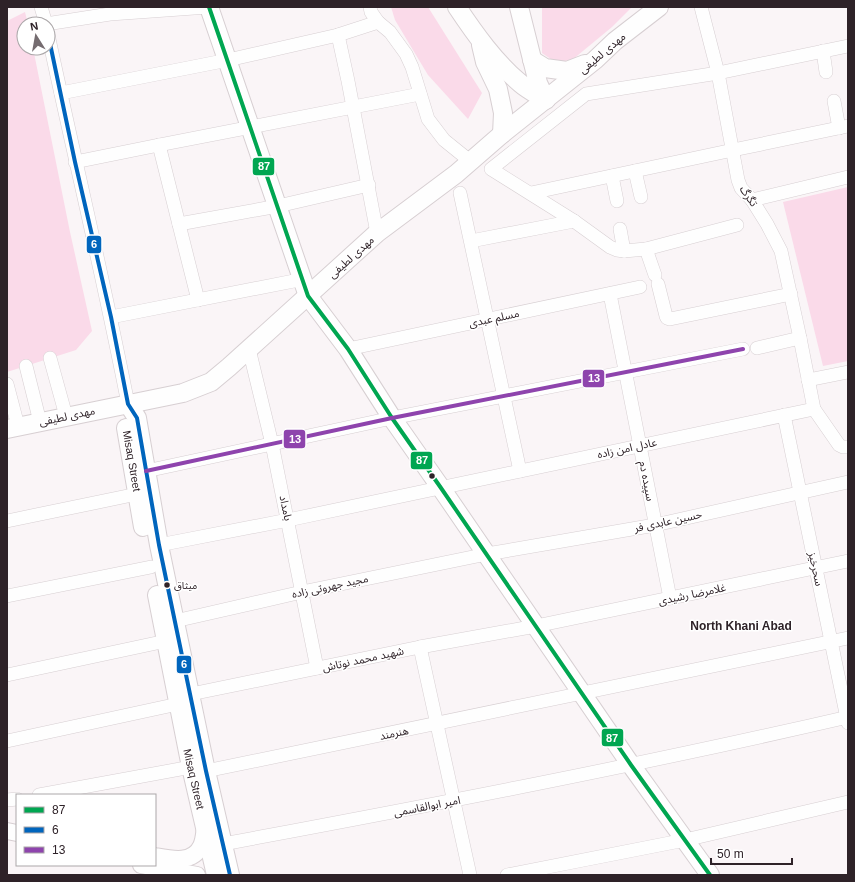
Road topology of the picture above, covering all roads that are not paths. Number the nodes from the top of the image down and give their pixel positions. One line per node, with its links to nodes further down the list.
1 (208, 7): 7 (street); 14 (main road)
2 (370, 7): 8 (street)
3 (456, 7): 10 (main road)
4 (519, 7): 15 (main road)
5 (659, 7): 16 (main road, مهدی لطیفی)
6 (701, 7): 18 (street, تگرگ)
7 (56, 22)
8 (378, 22): 9 (street); 20 (street)
9 (338, 35): 14 (street); 23 (street)
10 (480, 40): 21 (main road); 27 (main road)
11 (848, 46): 12 (street)
12 (823, 51): 17 (street); 18 (street)
13 (52, 56): 19 (street)
14 (228, 60): 19 (street); 25 (main road)
15 (532, 60): 16 (main road); 21 (main road)
16 (595, 60): 21 (main road, مهدی لطیفی)
17 (826, 72)
18 (718, 73): 24 (street); 29 (street, تگرگ)
19 (60, 93): 31 (street)
20 (420, 94): 23 (street); 30 (street)
21 (546, 100): 24 (street); 27 (main road, مهدی لطیفی)
22 (834, 101): 26 (street)
23 (353, 107): 25 (street); 35 (street)
24 (558, 115): 37 (street)
25 (250, 126): 28 (street); 41 (main road)
26 (844, 127): 29 (street)
27 (502, 134): 30 (main road, مهدی لطیفی)
28 (159, 144): 31 (street); 43 (street)
29 (733, 150): 32 (street); 39 (street, تگرگ)
30 (470, 161): 46 (main road, مهدی لطیفی)
31 (75, 162): 55 (street)
32 (635, 171): 33 (street); 38 (street)
33 (612, 176): 37 (street); 40 (street)
34 (848, 177): 39 (street)
35 (369, 185): 41 (street); 46 (street)
36 (460, 193): 47 (street)
37 (531, 193): 42 (street)
38 (641, 197)
39 (752, 200): 53 (street, تگرگ)
40 (618, 201)
41 (278, 206): 43 (street); 50 (main road)
42 (574, 221): 47 (street); 49 (street)
43 (179, 224): 54 (street)
44 (737, 225): 48 (street)
45 (620, 229): 49 (street)
46 (377, 233): 50 (main road, مهدی لطیفی)
47 (471, 241): 56 (street)
48 (646, 249): 49 (street); 53 (street)
49 (624, 251)
50 (306, 288): 54 (street); 59 (main road, مهدی لطیفی); 60 (main road)
51 (640, 288): 52 (street, مسلم عبدی)
52 (610, 294): 56 (street, مسلم عبدی); 64 (street, سپیده دم)
53 (791, 294): 57 (street, تگرگ)
54 (198, 300): 55 (street)
55 (111, 317): 69 (street)
56 (488, 320): 60 (street, مسلم عبدی); 68 (street)
57 (800, 338): 58 (street); 66 (street, تگرگ)
58 (757, 348)
59 (249, 349): 69 (main road, مهدی لطیفی); 76 (street, بامداد)
60 (348, 349): 73 (main road)
61 (743, 349): 64 (street)
62 (50, 358): 72 (street)
63 (26, 366): 74 (street)
64 (626, 372): 68 (street); 77 (street, سپیده دم)
65 (848, 372): 66 (street)
66 (808, 380): 70 (street, تگرگ)
67 (7, 384): 75 (street)
68 (504, 396): 73 (street); 80 (street)
69 (128, 404): 72 (main road, مهدی لطیفی); 79 (main road, Misaq Street); 84 (main road, Misaq Street)
70 (814, 409): 71 (street, عادل امن زاده); 78 (street)
71 (784, 415): 77 (street, عادل امن زاده); 83 (street, سحرخیز)
72 (66, 416): 74 (main road, مهدی لطیفی)
73 (392, 418): 76 (street); 82 (main road)
74 (40, 422): 75 (main road, مهدی لطیفی)
75 (13, 428)
76 (272, 444): 79 (street); 85 (street, بامداد)
77 (640, 446): 80 (street, عادل امن زاده); 87 (street, سپیده دم)
78 (848, 447)
79 (146, 471): 88 (main road, Misaq Street)
80 (520, 471): 82 (street, عادل امن زاده)
81 (848, 482): 83 (street, حسین عابدی‌ فر)
82 (441, 488): 85 (street, عادل امن زاده); 89 (main road)
83 (800, 492): 87 (street, حسین عابدی‌ فر); 92 (street, سحرخیز)
84 (137, 494): 86 (street); 91 (main road, Misaq Street)
85 (288, 520): 88 (street, عادل امن زاده); 93 (street, بامداد)
86 (7, 521)
87 (655, 525): 89 (street, حسین عابدی‌ فر); 95 (street, سپیده دم)
88 (159, 545): 96 (main road, Misaq Street)
89 (487, 554): 93 (street, مجید جهروتی زاده); 97 (main road)
90 (848, 561): 92 (street, غلامرضا رشیدی)
91 (151, 567): 94 (street); 99 (main road, Misaq Street)
92 (816, 568): 95 (street, غلامرضا رشیدی); 100 (street, سحرخیز)
93 (302, 592): 96 (street, مجید جهروتی زاده); 102 (street, بامداد)
94 (7, 596)
95 (670, 598): 97 (street, غلامرضا رشیدی)
96 (175, 622): 105 (main road, Misaq Street)
97 (536, 626): 101 (street, شهید محمد نوتاش); 104 (main road)
98 (848, 638): 100 (street, هنرمند)
99 (166, 641): 103 (street); 105 (main road, Misaq Street)
100 (831, 642): 104 (street, هنرمند); 106 (street, سحرخیز)
101 (420, 647): 102 (street, شهید محمد نوتاش); 107 (street)
102 (317, 668): 105 (street, شهید محمد نوتاش)
103 (7, 675)
104 (581, 692): 107 (street, هنرمند); 109 (main road)
105 (184, 699): 108 (street, شهید محمد نوتاش); 110 (main road, Misaq Street)
106 (848, 719): 109 (street, امیر ابوالقاسمی)
107 (437, 724): 110 (street, هنرمند); 112 (street)
108 (7, 741)
109 (631, 765): 112 (street, امیر ابوالقاسمی); 115 (main road)
110 (198, 769): 111 (street, هنرمند); 114 (main road, Misaq Street); 116 (main road, Misaq Street)
111 (45, 794)
112 (454, 801): 116 (street, امیر ابوالقاسمی); 122 (street)
113 (848, 802): 115 (street)
114 (205, 827): 117 (street); 120 (main road, Misaq Street)
115 (685, 840): 123 (street); 124 (main road)
116 (223, 844): 121 (main road, Misaq Street)
117 (156, 856)
118 (146, 866): 119 (street)
119 (196, 875)
120 (216, 875)
121 (230, 875)
122 (470, 875)
123 (507, 875)
124 (710, 875)

